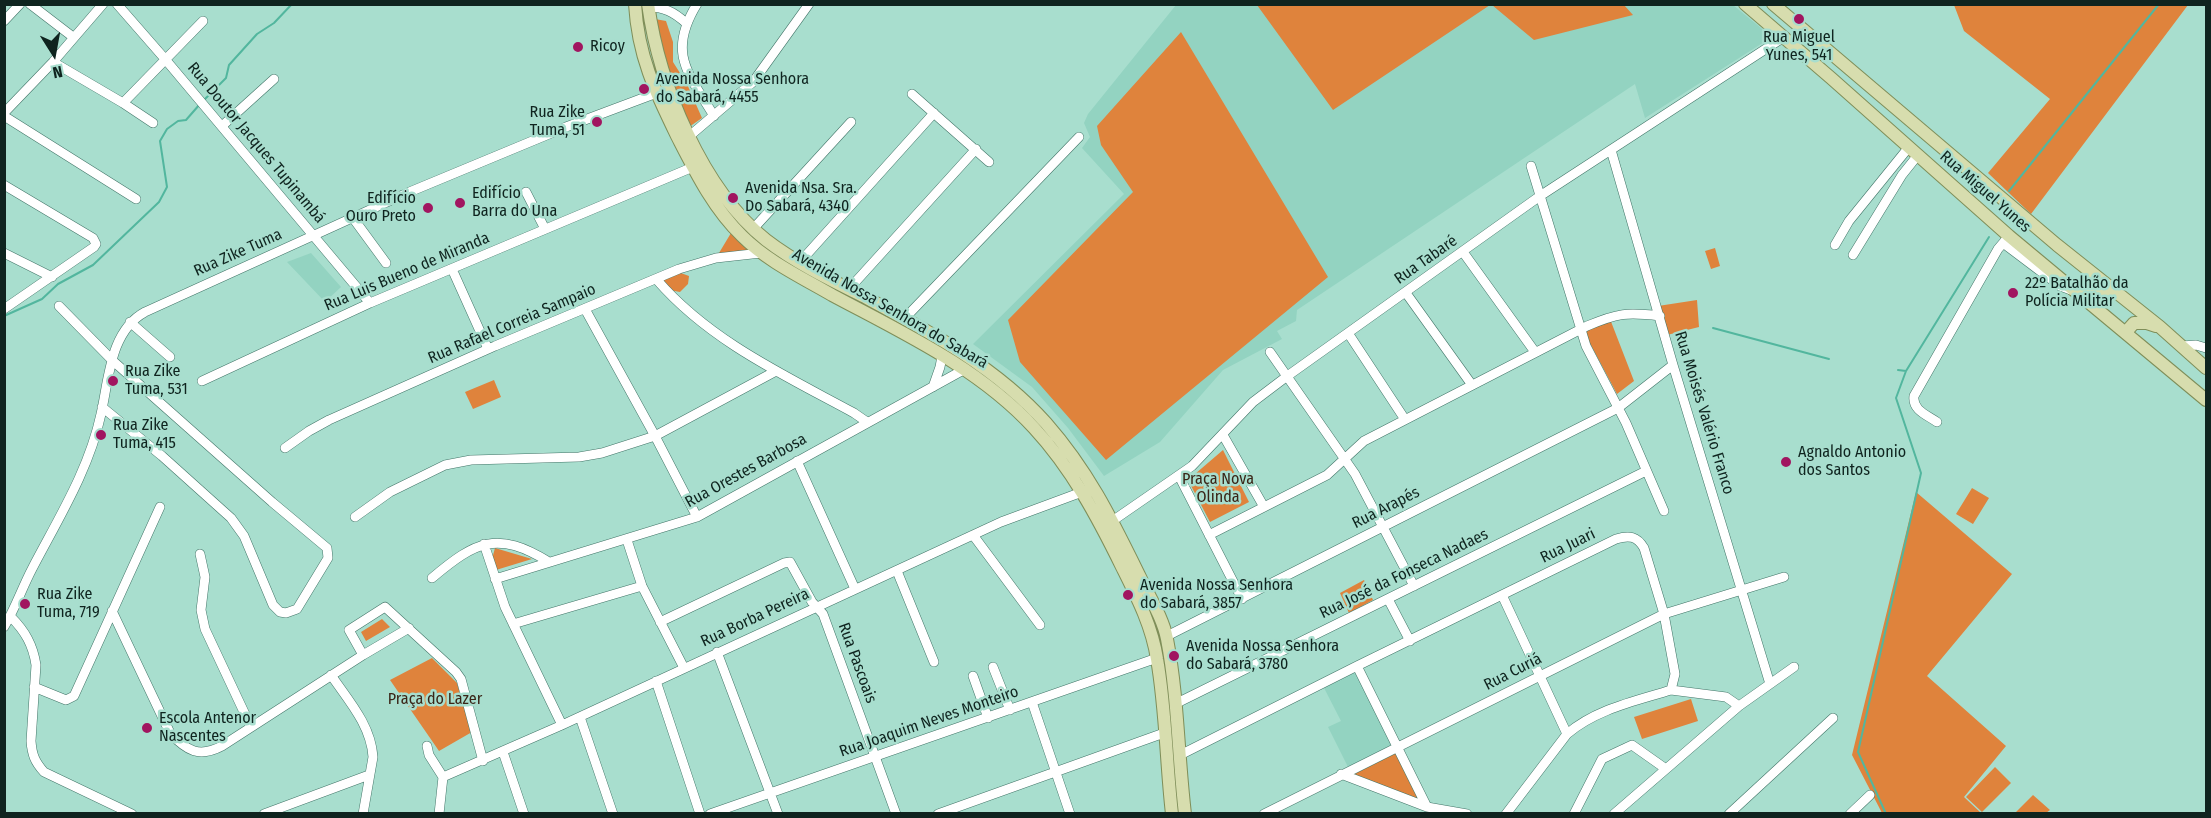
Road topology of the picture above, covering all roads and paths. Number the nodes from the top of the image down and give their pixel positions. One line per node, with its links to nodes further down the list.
1 (20, 4): 11 (street)
2 (30, 4): 14 (street)
3 (103, 4): 14 (street)
4 (117, 4): 16 (street, Rua Doutor Jacques Tupinambá)
5 (635, 4): 19 (main road, Avenida Nossa Senhora do Sabará)
6 (697, 4): 13 (street)
7 (809, 4): 24 (street)
8 (1745, 4): 15 (main road, Rua Miguel Yunes)
9 (1773, 4): 55 (main road, Rua Miguel Yunes)
10 (648, 6): 13 (street); 19 (main road, Avenida Nossa Senhora do Sabará)
11 (4, 21)
12 (203, 21): 16 (street)
13 (686, 23): 24 (street)
14 (73, 37): 17 (street)
15 (1784, 37): 31 (street, Rua Tabaré); 32 (main road, Rua Miguel Yunes)
16 (165, 59): 21 (street); 27 (street, Rua Doutor Jacques Tupinambá)
17 (53, 62): 21 (street); 23 (street)
18 (273, 79): 27 (street)
19 (662, 91): 29 (main road, Avenida Nossa Senhora do Sabará); 40 (street, Rua Zike Tuma)
20 (912, 94): 22 (street)
21 (123, 103): 26 (street)
22 (934, 112): 30 (street); 50 (street)
23 (4, 115): 39 (street)
24 (714, 116): 29 (street)
25 (851, 122): 42 (street)
26 (153, 123)
27 (222, 126): 43 (street, Rua Doutor Jacques Tupinambá)
28 (1079, 137): 64 (street)
29 (685, 140): 35 (main road, Avenida Nossa Senhora do Sabará); 42 (main road, Avenida Nossa Senhora do Sabará)
30 (976, 150): 33 (street); 56 (street)
31 (1611, 150): 38 (street, Rua Tabaré); 63 (street, Rua Moisés Valério Franco)
32 (1914, 151): 44 (main road, Rua Miguel Yunes); 45 (street); 49 (street)
33 (989, 162)
34 (1531, 166): 38 (street)
35 (693, 167): 41 (street, Rua Luis Bueno de Miranda); 48 (main road, Avenida Nossa Senhora do Sabará)
36 (4, 184): 53 (street)
37 (526, 192): 41 (street)
38 (1540, 196): 46 (street, Rua Tabaré); 67 (street)
39 (136, 200)
40 (353, 218): 43 (street, Rua Zike Tuma); 51 (street)
41 (545, 229): 52 (street, Rua Luis Bueno de Miranda)
42 (753, 229): 50 (main road, Avenida Nossa Senhora do Sabará)
43 (314, 235): 59 (street, Rua Doutor Jacques Tupinambá); 65 (street, Rua Zike Tuma)
44 (2004, 243): 57 (main road, Rua Miguel Yunes); 91 (street)
45 (1835, 245)
46 (1463, 252): 58 (street, Rua Tabaré); 74 (street)
47 (4, 253): 53 (street)
48 (761, 253): 54 (street, Rua Rafael Correia Sampaio); 75 (main road, Avenida Nossa Senhora do Sabará)
49 (1853, 255)
50 (800, 262): 56 (main road, Avenida Nossa Senhora do Sabará)
51 (386, 263)
52 (452, 269): 59 (street, Rua Luis Bueno de Miranda); 72 (street)
53 (52, 277): 61 (street)
54 (657, 280): 62 (street, Rua Rafael Correia Sampaio); 81 (street)
55 (2112, 288): 57 (main road); 66 (main road, Rua Miguel Yunes)
56 (849, 289): 64 (main road, Avenida Nossa Senhora do Sabará)
57 (2073, 290): 68 (main road, Rua Miguel Yunes)
58 (1406, 293): 69 (street, Rua Tabaré); 84 (street)
59 (370, 303): 83 (street, Rua Luis Bueno de Miranda)
60 (59, 306): 77 (street)
61 (4, 309)
62 (585, 309): 72 (street, Rua Rafael Correia Sampaio); 92 (street)
63 (1660, 316): 67 (street); 78 (street, Rua Moisés Valério Franco)
64 (905, 318): 105 (main road, Avenida Nossa Senhora do Sabará)
65 (130, 322): 76 (street); 77 (street)
66 (2160, 327): 68 (main road); 70 (main road, Rua Miguel Yunes)
67 (1580, 330): 74 (street); 88 (street)
68 (2126, 332): 86 (main road, Rua Miguel Yunes)
69 (1348, 333): 82 (street, Rua Tabaré); 89 (street)
70 (2182, 346): 71 (street); 79 (main road, Rua Miguel Yunes)
71 (2206, 348)
72 (488, 349): 94 (street, Rua Rafael Correia Sampaio)
73 (1270, 352): 82 (street)
74 (1535, 352): 84 (street)
75 (942, 356): 80 (main road, Avenida Nossa Senhora do Sabará); 85 (street)
76 (170, 357)
77 (112, 361): 87 (street); 87 (street)
78 (1673, 365): 88 (street, Rua Arapés); 120 (street, Rua Moisés Valério Franco)
79 (2206, 368)
80 (965, 369): 85 (street, Rua Orestes Barbosa); 99 (main road, Avenida Nossa Senhora do Sabará)
81 (776, 371): 90 (street); 92 (street)
82 (1286, 377): 93 (street, Rua Tabaré); 95 (street)
83 (202, 381)
84 (1472, 385): 89 (street)
85 (933, 387): 90 (street, Rua Orestes Barbosa)
86 (2206, 400)
87 (102, 407): 127 (street)
88 (1618, 408): 97 (street); 106 (street, Rua Arapés)
89 (1404, 418): 95 (street)
90 (867, 422): 96 (street, Rua Orestes Barbosa)
91 (1937, 422)
92 (655, 435): 103 (street); 104 (street)
93 (1223, 435): 98 (street, Rua Tabaré); 101 (street)
94 (285, 448)
95 (1344, 458): 101 (street); 106 (street)
96 (797, 461): 104 (street, Rua Orestes Barbosa); 119 (street)
97 (1646, 471): 102 (street); 118 (street, Rua José da Fonseca Nadaes)
98 (1179, 476): 105 (street, Rua Tabaré); 108 (street)
99 (1082, 492): 105 (main road, Avenida Nossa Senhora do Sabará); 107 (street, Rua Borba Pereira)
100 (160, 507): 125 (street)
101 (1264, 507): 108 (street)
102 (1664, 511)
103 (355, 517)
104 (697, 517): 109 (street, Rua Orestes Barbosa)
105 (1108, 525): 133 (main road, Avenida Nossa Senhora do Sabará); 137 (main road, Avenida Nossa Senhora do Sabará)
106 (1382, 527): 118 (street); 122 (street, Rua Arapés)
107 (973, 535): 113 (street, Rua Borba Pereira); 130 (street)
108 (1209, 535): 122 (street)
109 (627, 540): 112 (street, Rua Orestes Barbosa); 117 (street)
110 (484, 544): 112 (street); 115 (street); 116 (street)
111 (200, 554): 158 (street)
112 (549, 562): 116 (street, Rua Orestes Barbosa)
113 (897, 571): 119 (street, Rua Borba Pereira); 138 (street)
114 (1784, 577): 120 (street, Rua Curiá)
115 (432, 578)
116 (495, 579): 129 (street)
117 (642, 586): 128 (street); 129 (street)
118 (1414, 586): 123 (street, Rua José da Fonseca Nadaes)
119 (855, 589): 124 (street, Rua Borba Pereira)
120 (1742, 590): 126 (street, Rua Curiá); 147 (street, Rua Moisés Valério Franco)
121 (1502, 595): 126 (street, Rua Juari); 134 (street, Rua Juari); 143 (street)
122 (1242, 599): 133 (street, Rua Arapés)
123 (1388, 599): 134 (street); 151 (street, Rua José da Fonseca Nadaes)
124 (816, 606): 128 (street, Rua Pascoais); 135 (street, Rua Borba Pereira); 165 (street, Rua Pascoais)
125 (112, 611): 148 (street); 158 (street)
126 (1664, 614): 143 (street, Rua Curiá); 149 (street, Rua Juari)
127 (11, 616): 131 (street); 148 (street)
128 (660, 622): 142 (street)
129 (513, 624): 157 (street)
130 (1040, 625)
131 (4, 627)
132 (409, 628): 136 (street); 136 (street); 166 (street)
133 (1167, 636): 151 (main road, Avenida Nossa Senhora do Sabará)
134 (1410, 641): 139 (street, Rua Juari)
135 (717, 652): 142 (street, Rua Borba Pereira); 172 (street)
136 (363, 655): 144 (street)
137 (1157, 658): 150 (street, Rua Joaquim Neves Monteiro); 159 (main road, Avenida Nossa Senhora do Sabará)
138 (934, 662)
139 (1357, 666): 162 (street); 164 (street, Rua Juari)
140 (993, 667): 153 (street)
141 (1794, 667): 147 (street)
142 (684, 668): 146 (street, Rua Borba Pereira)
143 (1541, 674): 160 (street); 162 (street, Rua Curiá)
144 (331, 675): 158 (street); 170 (street)
145 (973, 676): 155 (street)
146 (656, 681): 154 (street, Rua Borba Pereira); 184 (street)
147 (1770, 684): 152 (street)
148 (33, 687): 178 (street)
149 (1671, 690): 152 (street); 160 (street)
150 (1032, 702): 153 (street, Rua Joaquim Neves Monteiro); 168 (street)
151 (1175, 704): 164 (main road, Avenida Nossa Senhora do Sabará)
152 (1739, 706): 167 (street)
153 (1010, 710): 155 (street, Rua Joaquim Neves Monteiro)
154 (580, 717): 157 (street, Rua Borba Pereira); 183 (street)
155 (988, 718): 165 (street, Rua Joaquim Neves Monteiro)
156 (1833, 718): 196 (street)
157 (562, 725): 163 (street, Rua Borba Pereira)
158 (251, 727)
159 (1164, 733): 168 (street); 190 (main road, Avenida Nossa Senhora do Sabará)
160 (1568, 734): 194 (street)
161 (426, 746): 171 (street)
162 (1398, 746): 169 (street, Rua Curiá); 174 (street)
163 (503, 752): 166 (street, Rua Borba Pereira); 182 (street)
164 (1180, 755): 191 (main road, Avenida Nossa Senhora do Sabará)
165 (875, 756): 172 (street, Rua Joaquim Neves Monteiro); 187 (street, Rua Pascoais)
166 (483, 761): 171 (street, Rua Borba Pereira)
167 (1666, 769): 177 (street); 195 (street)
168 (1056, 772): 188 (street); 189 (street)
169 (1341, 774): 174 (street); 192 (street, Rua Curiá)
170 (369, 775): 175 (street); 180 (street)
171 (443, 777): 181 (street)
172 (770, 792): 185 (street, Rua Joaquim Neves Monteiro); 186 (street)
173 (1870, 795): 197 (street)
174 (1427, 807): 176 (street)
175 (286, 809): 179 (street)
176 (1451, 812): 193 (street)
177 (1578, 812)
178 (132, 813)
179 (264, 813)
180 (363, 813)
181 (439, 813)
182 (524, 813)
183 (613, 813)
184 (700, 813)
185 (710, 813)
186 (778, 813)
187 (896, 813)
188 (938, 813)
189 (1070, 813)
190 (1172, 813)
191 (1185, 813)
192 (1264, 813)
193 (1467, 813)
194 (1506, 813)
195 (1614, 813)
196 (1729, 813)
197 (1850, 813)

